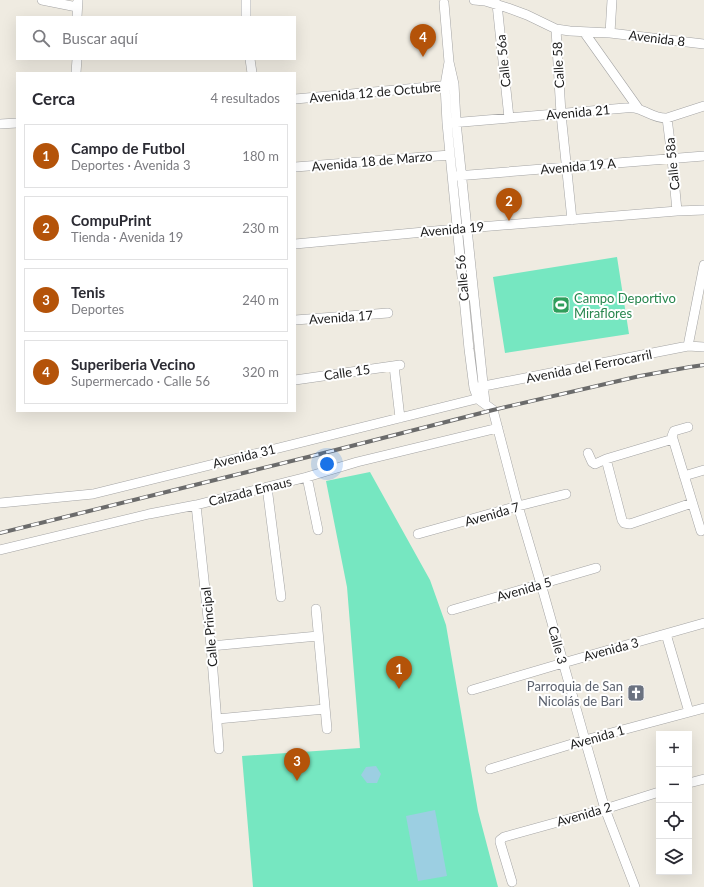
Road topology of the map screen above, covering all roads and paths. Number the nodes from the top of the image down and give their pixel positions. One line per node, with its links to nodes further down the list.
1 (42, 0): 6 (street)
2 (246, 0): 9 (street)
3 (474, 0): 7 (street, Avenida 8)
4 (612, 0): 12 (street)
5 (441, 1): 18 (street, Calle 56)
6 (78, 3): 8 (street)
7 (497, 4): 10 (street, Avenida 8); 23 (street, Calle 56a)
8 (77, 16)
9 (246, 16)
10 (556, 29): 11 (street, Avenida 8); 22 (street, Calle 58)
11 (584, 32): 12 (street, Avenida 8); 21 (street)
12 (610, 33): 13 (street, Avenida 8)
13 (704, 44)
14 (77, 60): 16 (street)
15 (250, 60): 17 (street)
16 (76, 72)
17 (252, 72)
18 (450, 85): 19 (street, Avenida 12 de Octubre); 26 (street, Calle 56)
19 (296, 99)
20 (704, 106): 24 (street)
21 (638, 108): 22 (street, Avenida 21); 24 (street, Avenida 21)
22 (561, 114): 23 (street, Avenida 21); 32 (street, Calle 58)
23 (509, 118): 26 (street, Avenida 21)
24 (667, 118): 30 (street, Calle 58a)
25 (16, 123): 27 (street)
26 (452, 123): 28 (street, Calle 56); 33 (street, Calle 56)
27 (0, 124)
28 (450, 155): 31 (street, Avenida 18 de Marzo); 34 (street, Calle 56)
29 (704, 156): 30 (street, Avenida 19 A)
30 (672, 158): 32 (street, Avenida 19 A); 36 (street, Calle 58a)
31 (296, 167)
32 (567, 168): 33 (street, Avenida 19 A); 37 (street, Calle 58)
33 (462, 176): 34 (street, Avenida 19 A); 38 (street, Calle 56)
34 (452, 177): 39 (street, Calle 56)
35 (704, 210): 36 (street, Avenida 19)
36 (677, 211): 37 (street, Avenida 19)
37 (572, 220): 38 (street, Avenida 19)
38 (467, 228): 39 (street, Avenida 19); 47 (street, Calle 56)
39 (457, 229): 40 (street, Avenida 19); 48 (street, Calle 56)
40 (296, 244)
41 (704, 265): 44 (street)
42 (388, 313): 43 (street, Avenida 17)
43 (296, 320)
44 (688, 346): 45 (street, Avenida del Ferrocarril); 47 (street, Avenida del Ferrocarril)
45 (704, 347)
46 (296, 380): 50 (street, Calle 15)
47 (484, 386): 48 (street, Avenida del Ferrocarril); 49 (street, Calle 56)
48 (474, 388): 49 (street, Calle 56)
49 (483, 400): 50 (street, Avenida 31); 52 (street, Calle 3)
50 (400, 418): 62 (street, Avenida 31)
51 (688, 427): 53 (street)
52 (498, 428): 58 (street, Calzada Emaus); 64 (street, Calle 3)
53 (673, 439): 55 (street); 57 (street)
54 (588, 453): 55 (street)
55 (606, 459): 61 (street)
56 (704, 470): 57 (street)
57 (684, 476): 61 (street)
58 (307, 477): 59 (street, Calzada Emaus); 65 (street)
59 (267, 487): 63 (street, Calzada Emaus); 71 (street)
60 (566, 494): 64 (street, Avenida 7)
61 (692, 503): 66 (street)
62 (0, 504)
63 (196, 505): 68 (street, Calzada Emaus); 77 (street, Calle Principal)
64 (518, 506): 67 (street, Avenida 7); 70 (street, Calle 3)
65 (318, 530)
66 (701, 531)
67 (418, 534)
68 (0, 550)
69 (596, 568): 70 (street, Avenida 5)
70 (541, 584): 73 (street, Avenida 5); 78 (street, Calle 3)
71 (281, 597)
72 (316, 609): 76 (street)
73 (452, 610)
74 (704, 623): 75 (street, Avenida 3)
75 (666, 634): 78 (street, Avenida 3); 82 (street)
76 (318, 636): 77 (street); 81 (street)
77 (211, 646): 83 (street, Calle Principal)
78 (563, 663): 79 (street, Avenida 3); 85 (street, Calle 3)
79 (472, 690)
80 (704, 708): 82 (street, Avenida 1)
81 (325, 709): 83 (street); 84 (street)
82 (690, 712): 85 (street, Avenida 1)
83 (216, 719): 86 (street, Calle Principal)
84 (327, 729)
85 (585, 740): 87 (street, Avenida 1); 91 (street, Calle 3)
86 (219, 750)
87 (490, 769)
88 (704, 779): 89 (street)
89 (692, 782)
90 (656, 793): 91 (street, Avenida 2)
91 (606, 809): 92 (street, Avenida 2); 93 (street, Calle 3)
92 (512, 882)
93 (635, 887)

